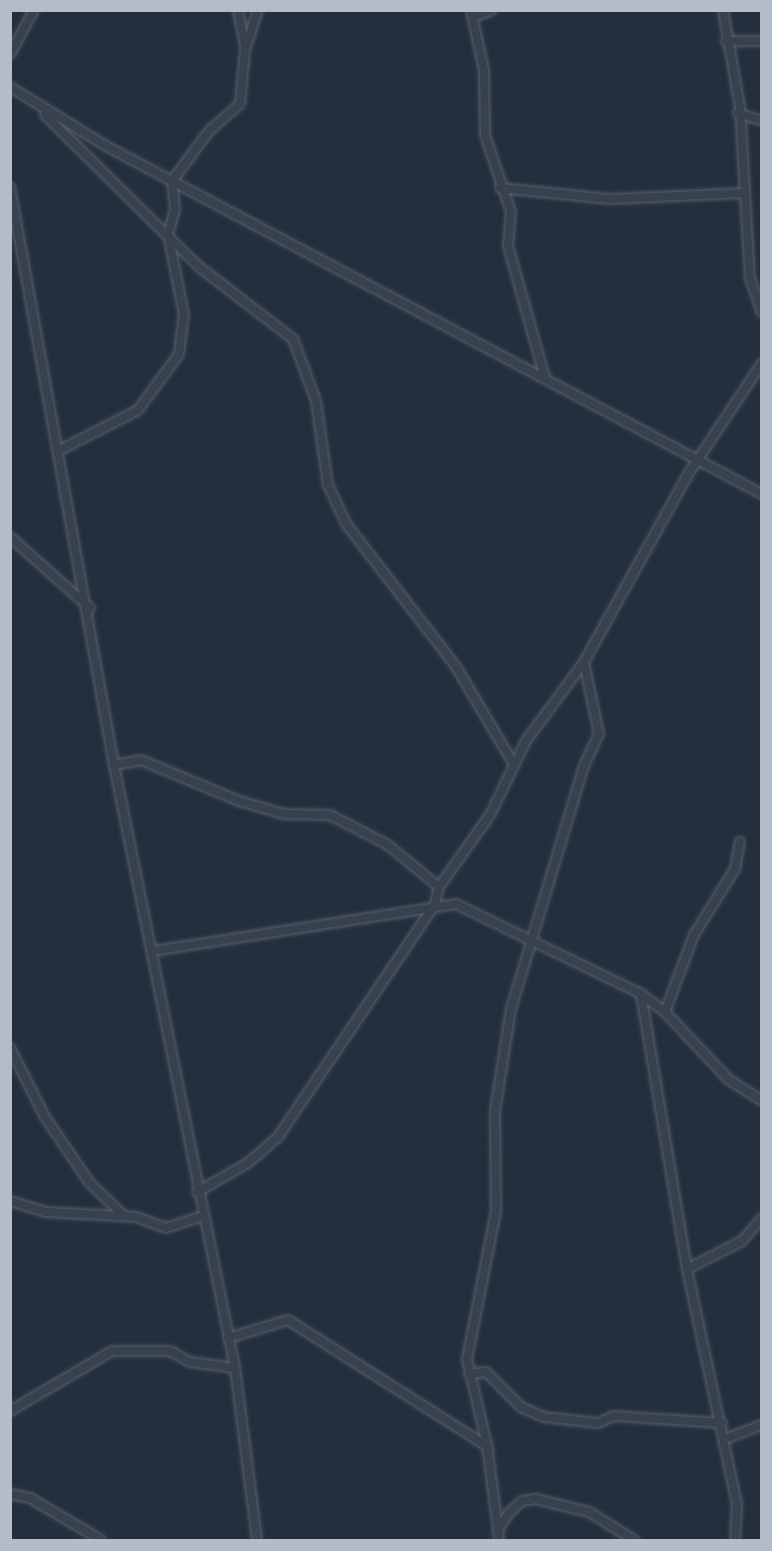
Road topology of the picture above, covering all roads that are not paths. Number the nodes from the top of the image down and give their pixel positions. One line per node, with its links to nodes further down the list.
1 (34, 10): 11 (street)
2 (238, 10): 10 (street)
3 (267, 10): 6 (street)
4 (492, 10): 7 (street)
5 (723, 10): 8 (street)
6 (257, 13): 10 (street)
7 (472, 14): 18 (street)
8 (726, 41): 9 (street); 14 (street)
9 (762, 41)
10 (245, 50): 16 (street)
11 (10, 54)
12 (10, 87): 13 (street)
13 (41, 109): 16 (street); 20 (street)
14 (738, 113): 15 (street); 19 (street)
15 (762, 121)
16 (172, 181): 20 (street); 23 (street)
17 (10, 187): 24 (street)
18 (500, 188): 19 (street); 23 (street)
19 (745, 193): 21 (street)
20 (168, 234): 24 (street); 30 (street)
21 (762, 313)
22 (762, 363): 25 (street)
23 (545, 378): 25 (street)
24 (60, 450): 28 (street)
25 (700, 461): 26 (street); 29 (street)
26 (762, 494)
27 (10, 537): 28 (street)
28 (90, 608): 31 (street)
29 (584, 662): 30 (street); 35 (street)
30 (513, 763): 33 (street)
31 (114, 765): 33 (street); 36 (street)
32 (740, 841): 38 (street)
33 (439, 887): 34 (street)
34 (435, 904): 35 (street); 36 (street); 41 (street)
35 (534, 939): 37 (street); 49 (street)
36 (153, 951): 41 (street)
37 (641, 994): 38 (street); 46 (street)
38 (665, 1012): 40 (street)
39 (10, 1048): 43 (street)
40 (762, 1101)
41 (197, 1192): 44 (street)
42 (10, 1201): 43 (street)
43 (124, 1216): 44 (street)
44 (202, 1216): 47 (street)
45 (762, 1218): 46 (street)
46 (687, 1269): 51 (street)
47 (228, 1338): 48 (street); 54 (street)
48 (234, 1368): 50 (street); 58 (street)
49 (469, 1374): 51 (street); 54 (street)
50 (10, 1411)
51 (722, 1422): 53 (street)
52 (762, 1425): 53 (street)
53 (725, 1439): 61 (street)
54 (488, 1447): 56 (street)
55 (10, 1494): 57 (street)
56 (498, 1529): 59 (street); 60 (street)
57 (101, 1540)
58 (257, 1540)
59 (499, 1540)
60 (634, 1540)
61 (735, 1540)

